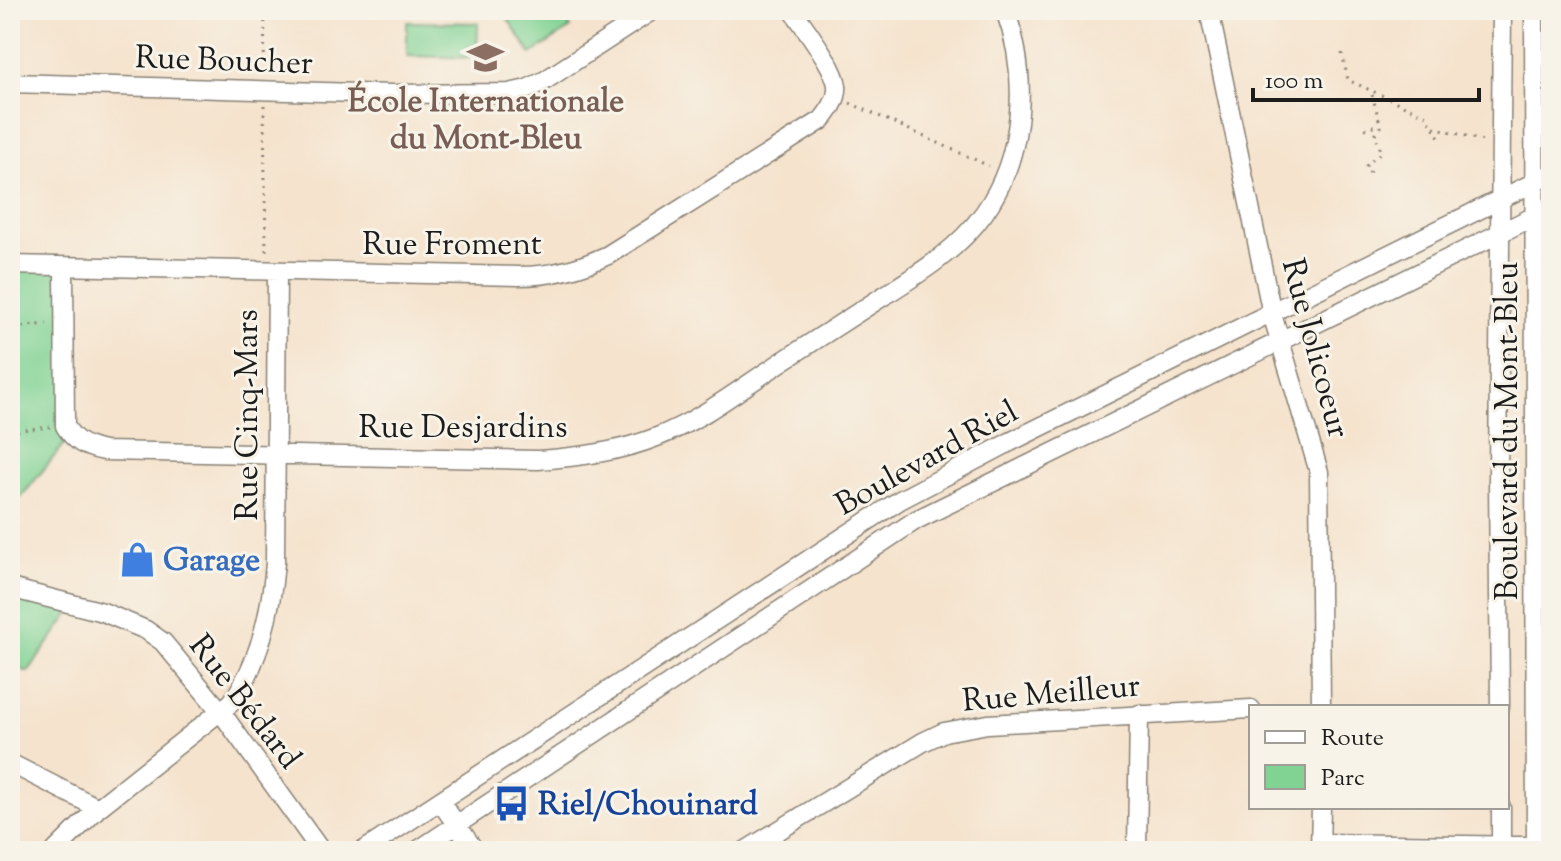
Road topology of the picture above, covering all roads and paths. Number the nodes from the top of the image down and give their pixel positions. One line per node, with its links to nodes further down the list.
1 (265, 10): 9 (path)
2 (653, 10): 10 (street, Rue Boucher)
3 (793, 10): 12 (street)
4 (1005, 10): 19 (street, Rue Desjardins)
5 (1209, 10): 29 (street, Rue Jolicoeur)
6 (1502, 10): 22 (street, Boulevard du Mont-Bleu)
7 (1534, 10): 21 (street, Boulevard du Mont-Bleu)
8 (1342, 53): 11 (path)
9 (264, 71)
10 (10, 83)
11 (1371, 91): 14 (path); 15 (path)
12 (835, 97): 19 (path); 28 (street, Rue Froment)
13 (264, 105): 25 (path)
14 (1380, 124): 16 (path); 20 (path)
15 (1434, 127): 17 (path); 18 (path)
16 (1365, 129)
17 (1439, 137)
18 (1491, 143)
19 (1004, 173): 36 (street, Rue Desjardins)
20 (1370, 173)
21 (1543, 178): 22 (street, Boulevard Riel); 23 (street, Boulevard du Mont-Bleu)
22 (1502, 198): 24 (street, Boulevard du Mont-Bleu); 29 (street, Boulevard Riel)
23 (1543, 211): 24 (street, Boulevard Riel); 53 (street, Boulevard du Mont-Bleu)
24 (1500, 233): 32 (street, Boulevard Riel); 41 (street, Boulevard du Mont-Bleu)
25 (266, 255)
26 (10, 265): 27 (street, Rue Froment)
27 (64, 267): 28 (street, Rue Froment); 30 (street)
28 (277, 272): 36 (street, Rue Cinq-Mars)
29 (1272, 314): 32 (street, Rue Jolicoeur); 37 (street, Boulevard Riel)
30 (64, 322): 31 (path); 33 (street)
31 (10, 336)
32 (1282, 341): 38 (street, Boulevard Riel); 40 (street, Rue Jolicoeur)
33 (65, 426): 35 (path); 36 (street, Rue Desjardins)
34 (10, 427): 35 (path)
35 (12, 434)
36 (277, 454): 43 (street, Rue Cinq-Mars)
37 (862, 525): 38 (street); 46 (street, Boulevard Riel)
38 (875, 547): 50 (street, Boulevard Riel)
39 (10, 588): 43 (street, Rue Bédard)
40 (1321, 705)
41 (1500, 705)
42 (1249, 709): 44 (street, Rue Meilleur)
43 (221, 712): 47 (street, Rue Cinq-Mars); 55 (street, Rue Bédard)
44 (1139, 714): 59 (street, Rue Meilleur); 60 (street)
45 (10, 763): 47 (street)
46 (440, 801): 50 (street); 56 (street, Boulevard Riel)
47 (98, 808): 54 (street, Rue Cinq-Mars)
48 (1321, 809): 51 (street)
49 (1501, 809): 52 (street)
50 (457, 824): 57 (street, Boulevard Riel); 58 (street)
51 (1320, 847): 52 (street)
52 (1501, 848): 53 (street)
53 (1536, 848)
54 (55, 851)
55 (321, 851)
56 (363, 851)
57 (417, 851)
58 (475, 851)
59 (745, 851)
60 (1137, 851)

